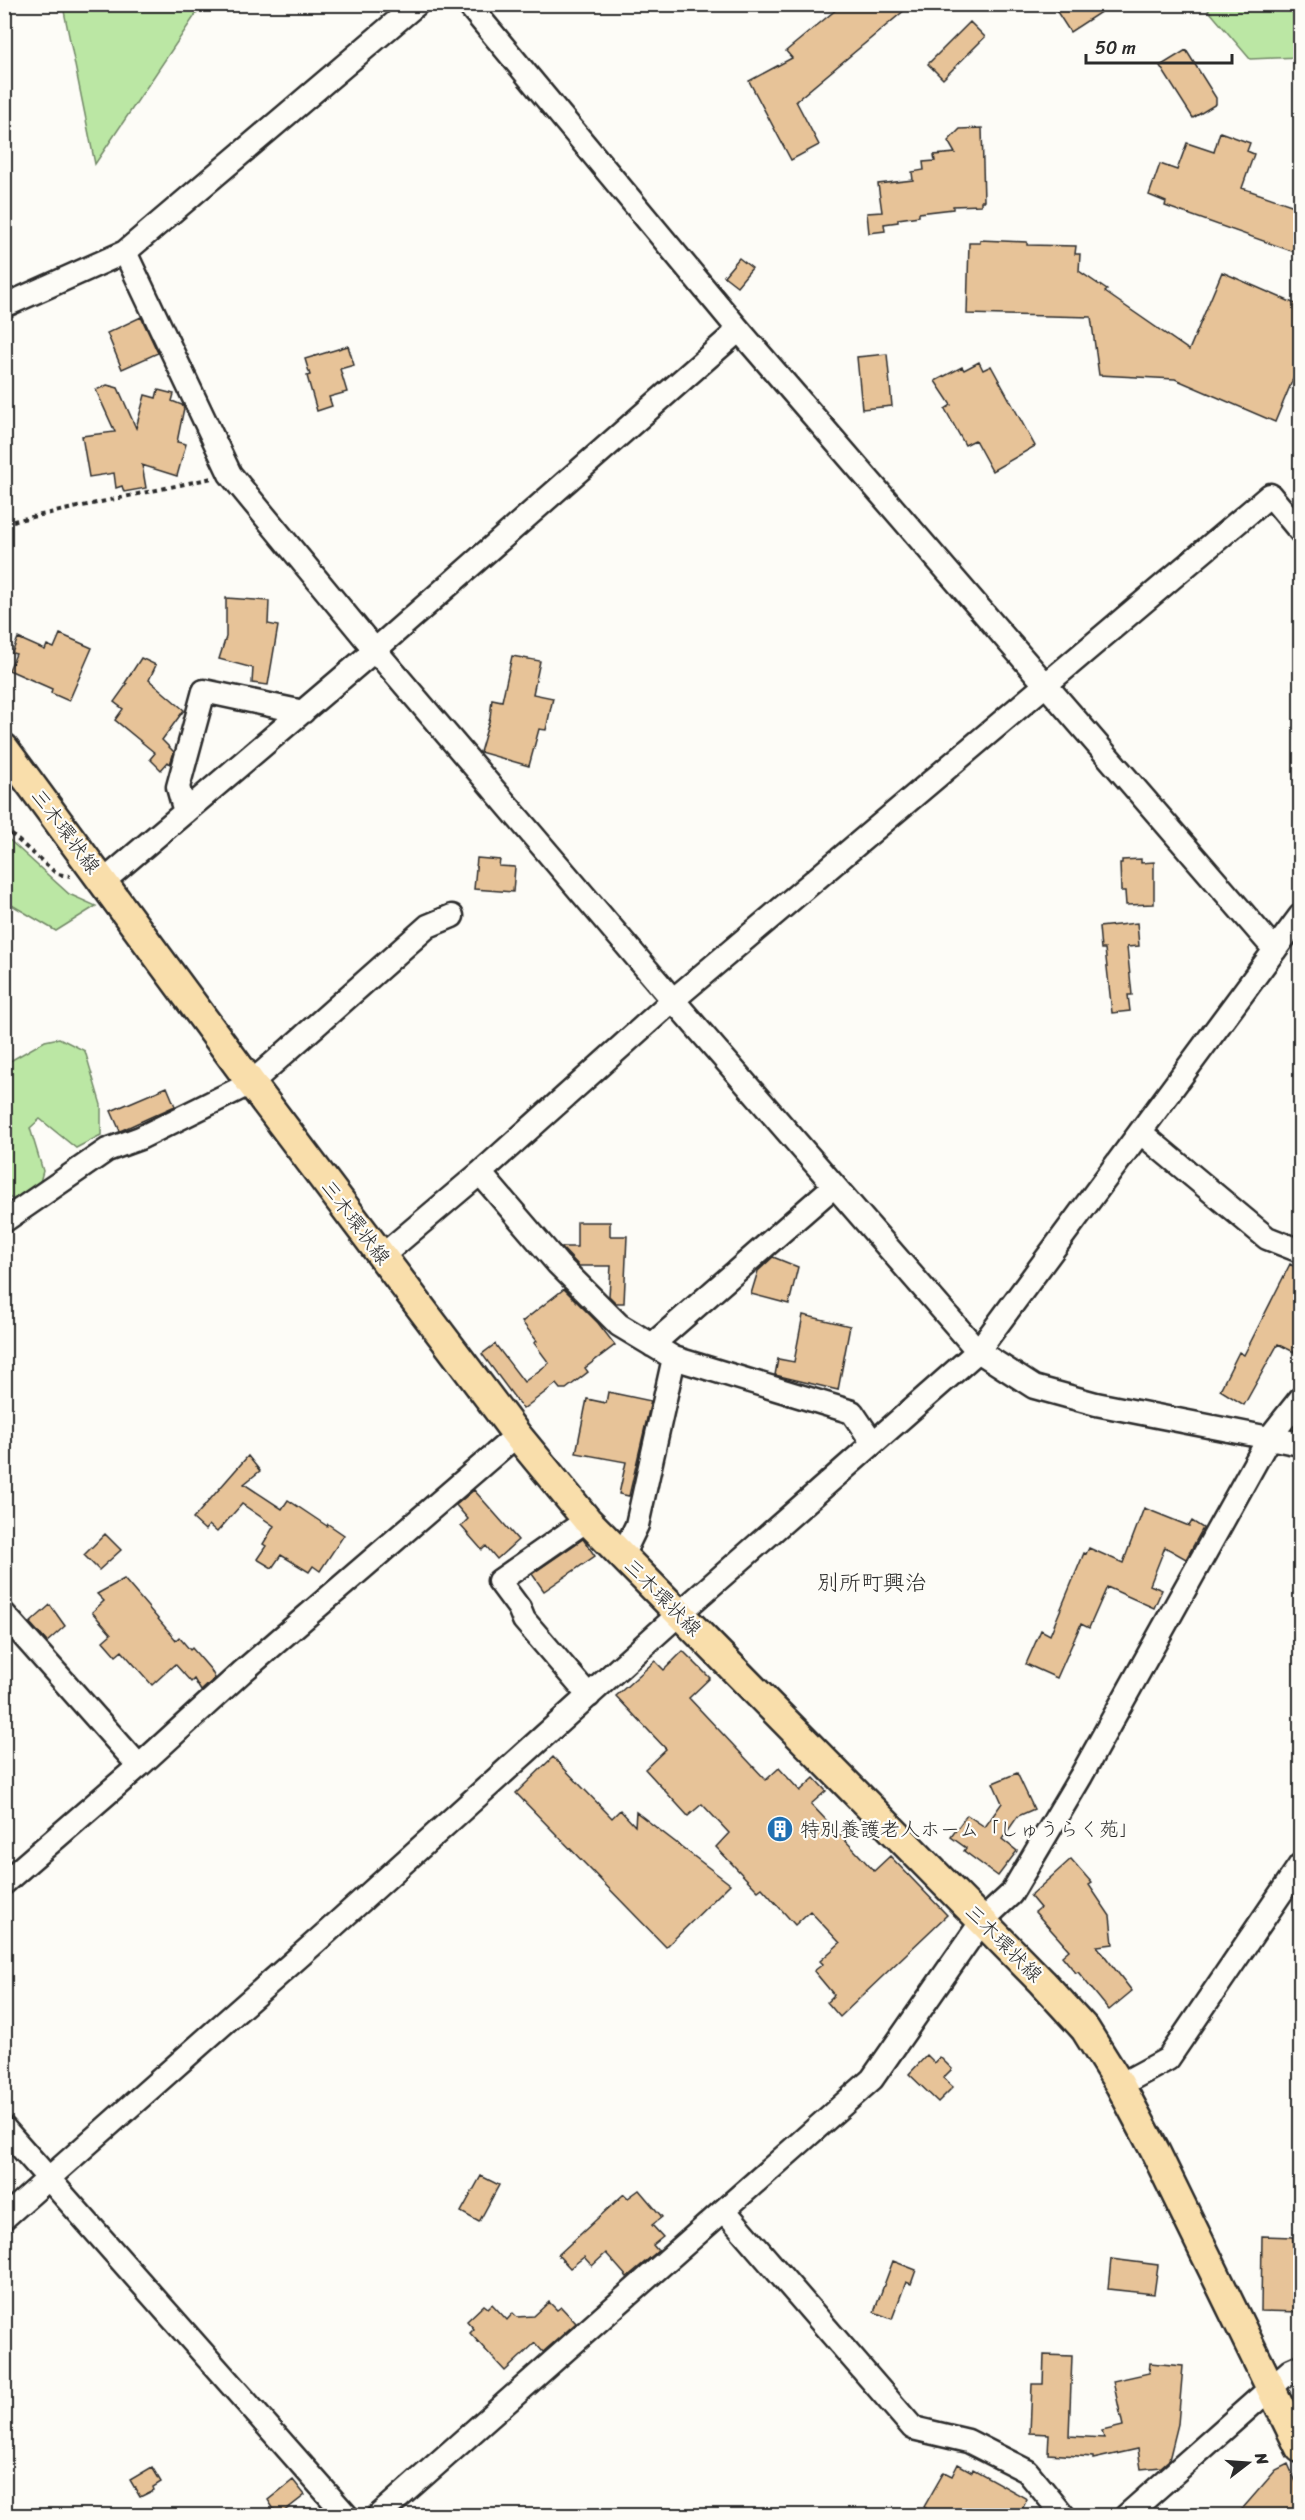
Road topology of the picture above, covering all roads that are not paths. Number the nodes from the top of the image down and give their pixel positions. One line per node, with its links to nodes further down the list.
1 (417, 4): 3 (street)
2 (468, 4): 5 (street)
3 (125, 252): 4 (street); 7 (street)
4 (4, 306)
5 (739, 330): 7 (street); 8 (street)
6 (1300, 531): 8 (street)
7 (375, 650): 9 (street); 16 (street)
8 (1045, 685): 15 (street); 16 (street)
9 (303, 712): 11 (street); 11 (street)
10 (4, 748): 12 (main road, 三木環状線)
11 (186, 812): 12 (street)
12 (104, 881): 17 (main road, 三木環状線)
13 (452, 916): 17 (street)
14 (1300, 916): 15 (street)
15 (1275, 950): 18 (street)
16 (673, 1000): 19 (street); 20 (street)
17 (251, 1083): 21 (street); 23 (main road, 三木環状線)
18 (1140, 1132): 22 (street); 25 (street)
19 (480, 1173): 23 (street); 24 (street)
20 (834, 1186): 24 (street); 25 (street)
21 (4, 1221)
22 (1300, 1251)
23 (382, 1256): 28 (main road, 三木環状線)
24 (652, 1345): 26 (street)
25 (978, 1351): 29 (street); 30 (street)
26 (674, 1358): 30 (street); 33 (street)
27 (1300, 1399): 29 (street)
28 (517, 1435): 32 (main road, 三木環状線); 37 (street)
29 (1269, 1438): 31 (street); 40 (street)
30 (873, 1443): 34 (street)
31 (1300, 1444)
32 (587, 1520): 33 (main road, 三木環状線); 36 (street)
33 (622, 1556): 34 (main road, 三木環状線)
34 (680, 1613): 36 (street); 40 (main road, 三木環状線)
35 (4, 1614): 37 (street)
36 (589, 1696): 43 (street)
37 (139, 1766): 39 (street)
38 (1300, 1865): 41 (street)
39 (4, 1883)
40 (982, 1921): 41 (main road, 三木環状線); 44 (street)
41 (1120, 2085): 47 (main road, 三木環状線)
42 (4, 2128): 43 (street)
43 (48, 2180): 45 (street); 49 (street)
44 (725, 2211): 50 (street); 51 (street)
45 (4, 2218)
46 (1300, 2366): 47 (street)
47 (1272, 2388): 48 (main road, 三木環状線); 52 (street)
48 (1300, 2448)
49 (347, 2516)
50 (378, 2516)
51 (1064, 2516)
52 (1126, 2516)

